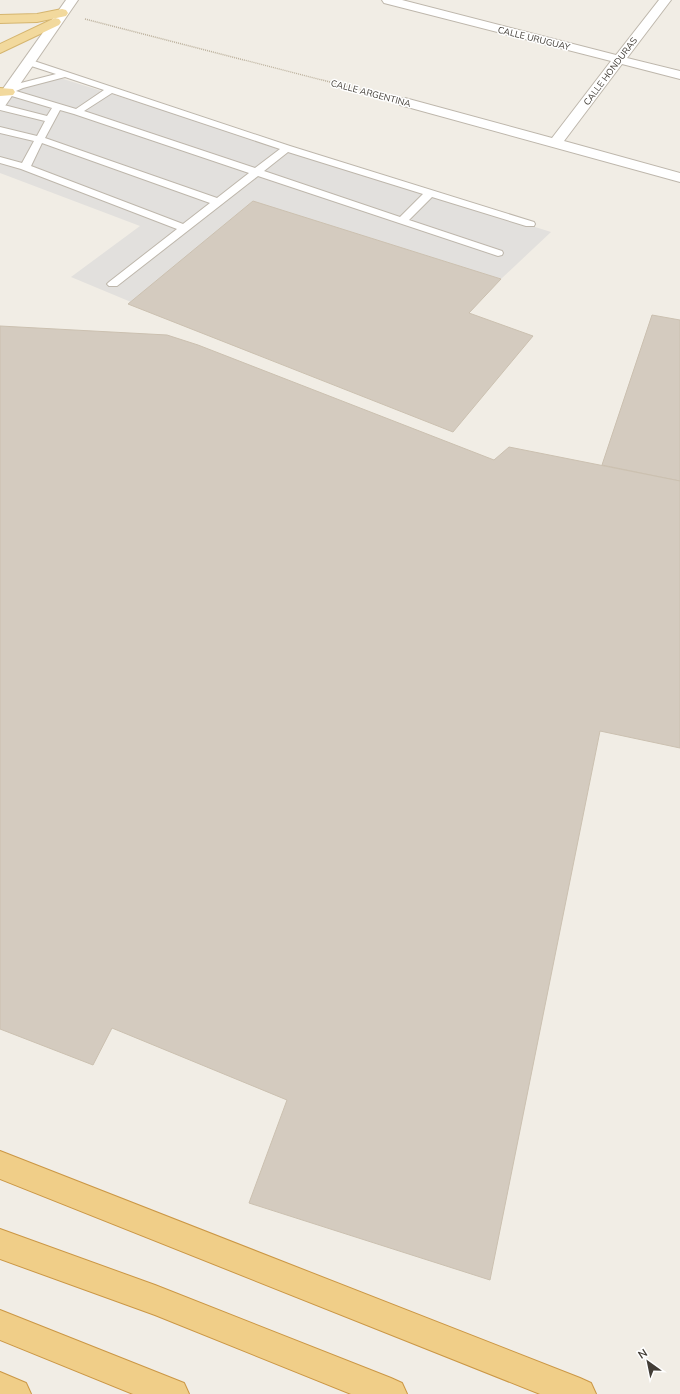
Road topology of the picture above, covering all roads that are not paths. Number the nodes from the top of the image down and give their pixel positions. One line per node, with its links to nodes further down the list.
1 (72, 0): 4 (street)
2 (388, 0): 7 (street, CALLE URUGUAY)
3 (665, 0): 7 (street, CALLE HONDURAS)
4 (58, 17): 5 (main road); 6 (main road); 8 (street)
5 (0, 19)
6 (0, 49)
7 (620, 60): 10 (street, CALLE URUGUAY); 20 (street, CALLE HONDURAS)
8 (28, 62): 9 (lane); 12 (street)
9 (64, 75): 11 (lane); 12 (lane)
10 (680, 75)
11 (110, 90): 16 (lane); 21 (lane)
12 (3, 96): 14 (lane)
13 (405, 102): 20 (street, CALLE ARGENTINA)
14 (57, 106): 16 (lane); 17 (lane)
15 (0, 107): 17 (lane)
16 (77, 112): 24 (lane)
17 (49, 119): 19 (lane)
18 (0, 130): 19 (lane)
19 (39, 139): 23 (lane); 27 (lane)
20 (556, 142): 25 (street, CALLE ARGENTINA)
21 (286, 148): 24 (lane); 26 (lane)
22 (0, 160): 23 (lane)
23 (25, 167): 30 (lane)
24 (257, 171): 27 (lane); 28 (lane)
25 (680, 178)
26 (430, 193): 28 (lane); 29 (lane)
27 (218, 202): 30 (lane)
28 (402, 221): 31 (lane)
29 (530, 224)
30 (185, 228): 32 (lane)
31 (498, 254)
32 (113, 284)
33 (0, 1165): 40 (highway)
34 (0, 1244): 39 (highway)
35 (0, 1325): 38 (highway)
36 (0, 1388): 37 (highway)
37 (15, 1394)
38 (173, 1394)
39 (390, 1394)
40 (580, 1394)

